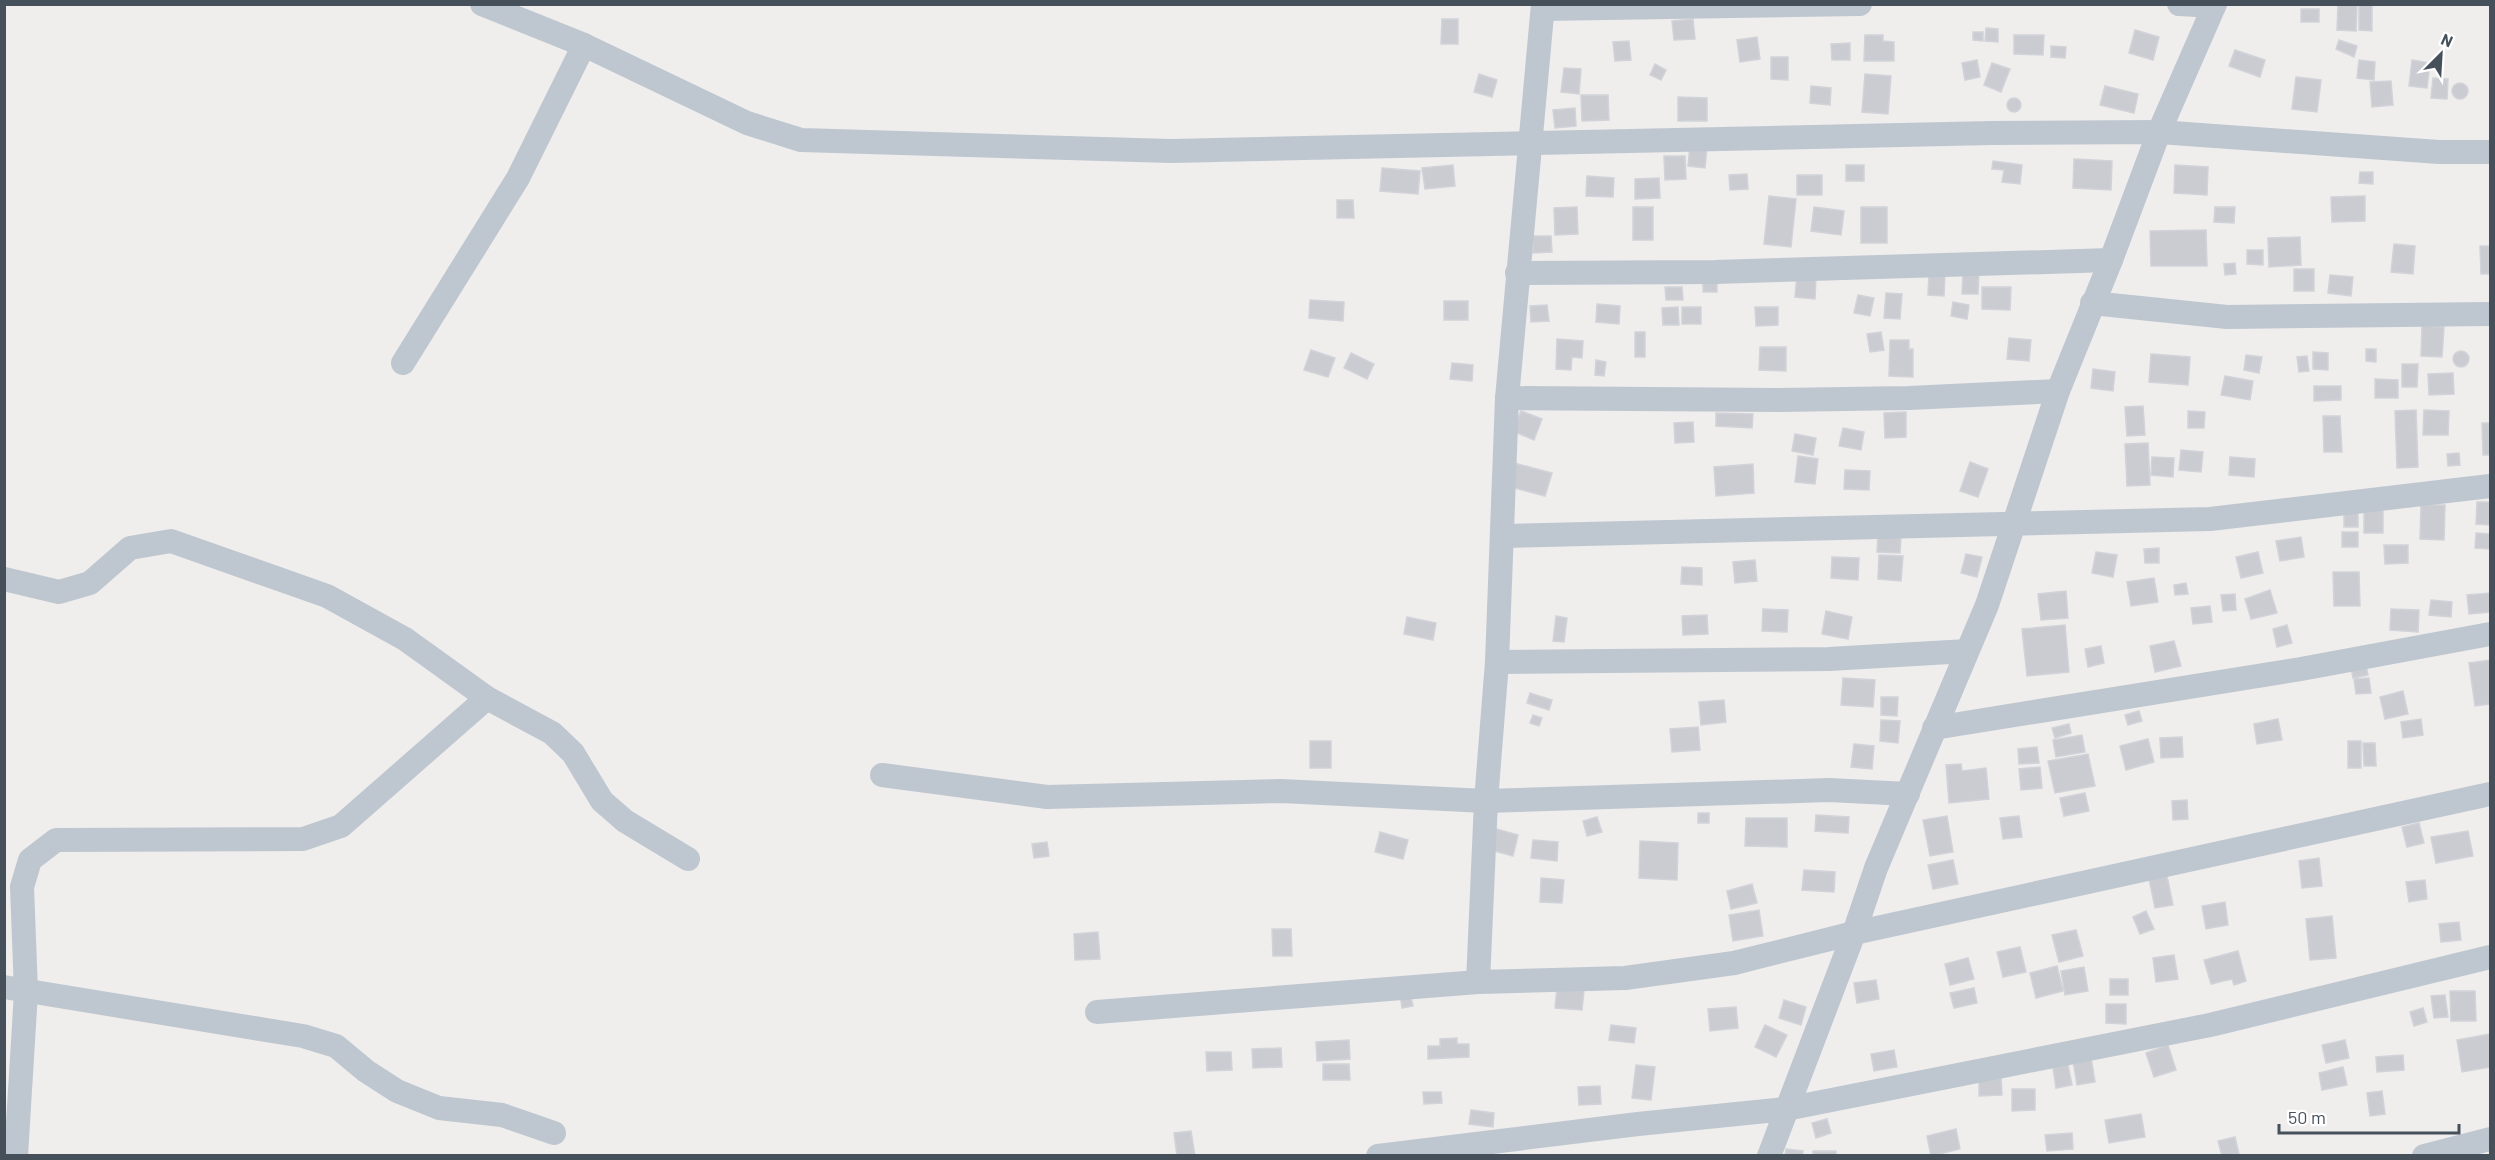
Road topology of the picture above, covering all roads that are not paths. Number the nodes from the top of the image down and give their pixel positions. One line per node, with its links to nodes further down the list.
1 (482, 4): 6 (street)
2 (1860, 4): 5 (street)
3 (2178, 4): 4 (street)
4 (2215, 5): 7 (street)
5 (1543, 7): 8 (street)
6 (584, 45): 8 (street); 14 (street)
7 (2159, 132): 8 (street); 9 (street); 10 (street)
8 (1530, 144): 11 (street)
9 (2490, 152)
10 (2111, 260): 11 (street); 12 (street)
11 (1517, 273): 16 (street)
12 (2092, 303): 13 (street); 15 (street)
13 (2490, 314)
14 (403, 363)
15 (2058, 391): 16 (street); 18 (street)
16 (1507, 398): 19 (street)
17 (2490, 486): 18 (street)
18 (2014, 524): 19 (street); 22 (street)
19 (1502, 536): 23 (street)
20 (4, 579): 24 (street)
21 (2490, 634): 25 (street)
22 (1967, 651): 23 (street); 25 (street)
23 (1497, 662): 29 (street)
24 (487, 698): 30 (street); 34 (street)
25 (1934, 728): 27 (street)
26 (882, 775): 29 (street)
27 (1908, 794): 29 (street); 31 (street)
28 (2490, 794): 31 (street)
29 (1486, 801): 33 (street)
30 (688, 859)
31 (1854, 933): 33 (street); 36 (street)
32 (2490, 957): 36 (street)
33 (1478, 982): 35 (street)
34 (15, 989): 37 (street); 39 (street)
35 (1097, 1012)
36 (1786, 1109): 40 (street); 41 (street)
37 (554, 1133)
38 (2490, 1139): 42 (street)
39 (12, 1147)
40 (1378, 1155)
41 (1769, 1155)
42 (2424, 1155)

